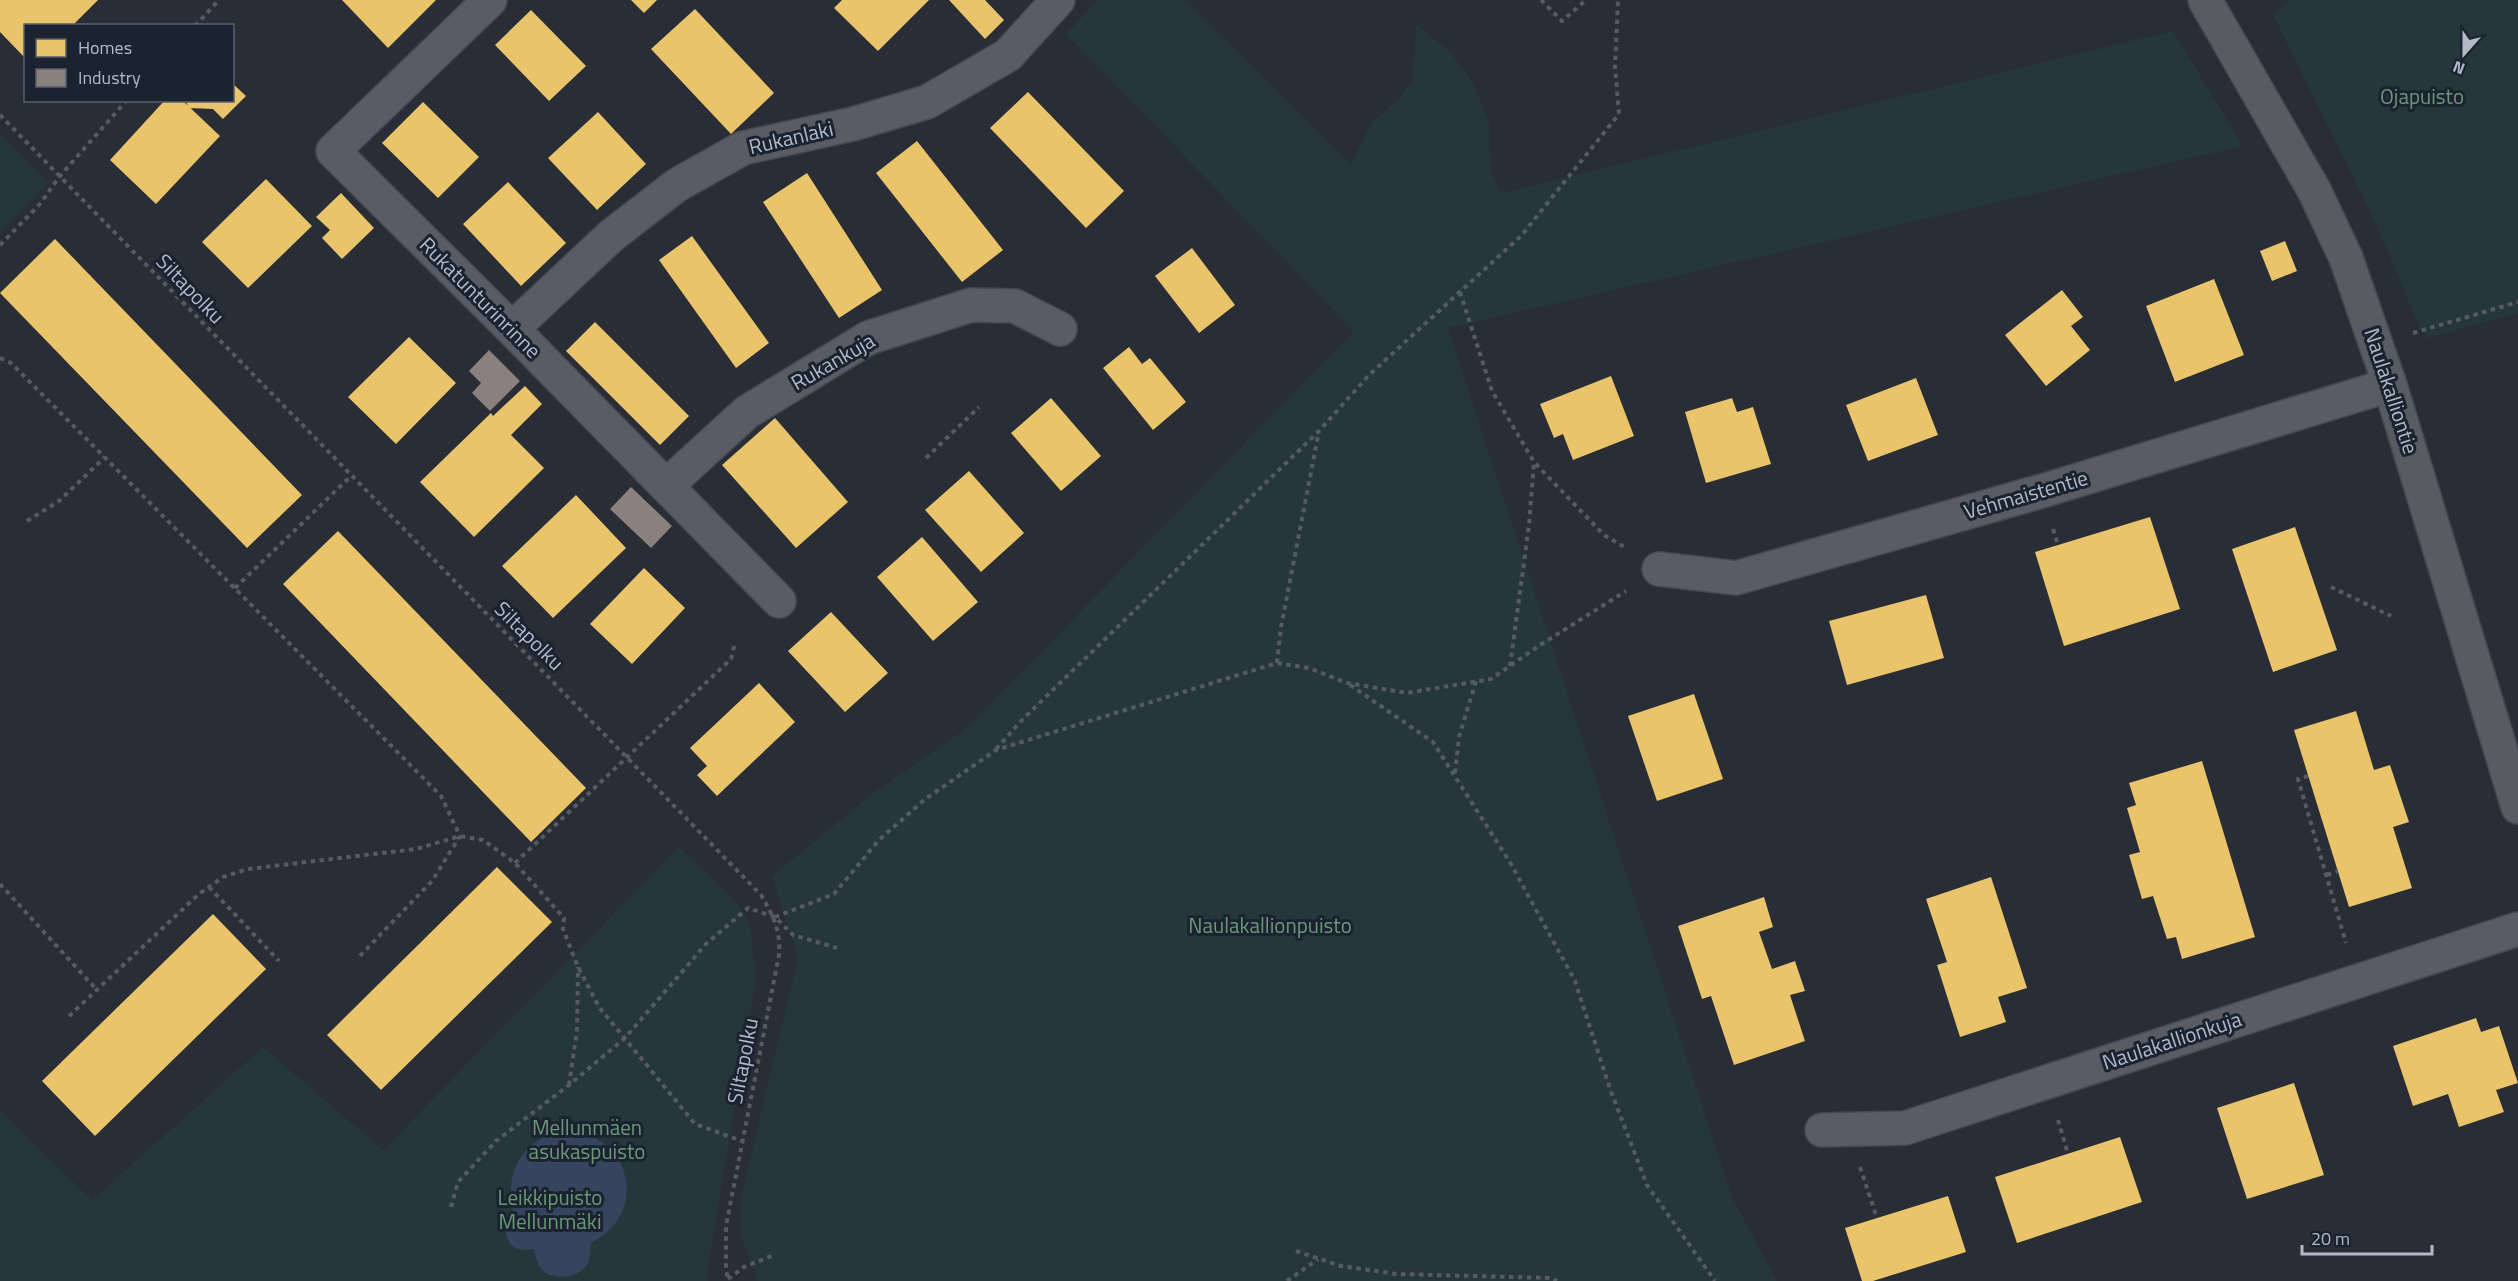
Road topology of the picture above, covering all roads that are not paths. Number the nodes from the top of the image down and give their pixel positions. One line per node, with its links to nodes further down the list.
1 (490, 0): 4 (street, Rukatunturinrinne)
2 (1058, 0): 4 (street, Rukanlaki)
3 (2205, 0): 6 (street, Naulakalliontie)
4 (512, 329): 7 (street, Rukatunturinrinne)
5 (1060, 329): 7 (street, Rukankuja)
6 (2390, 385): 8 (street, Vehmaistentie); 10 (street, Naulakalliontie)
7 (666, 486): 9 (street, Rukatunturinrinne)
8 (1659, 569)
9 (778, 602)
10 (2518, 807)
11 (2518, 929): 12 (street, Naulakallionkuja)
12 (1835, 1130)

